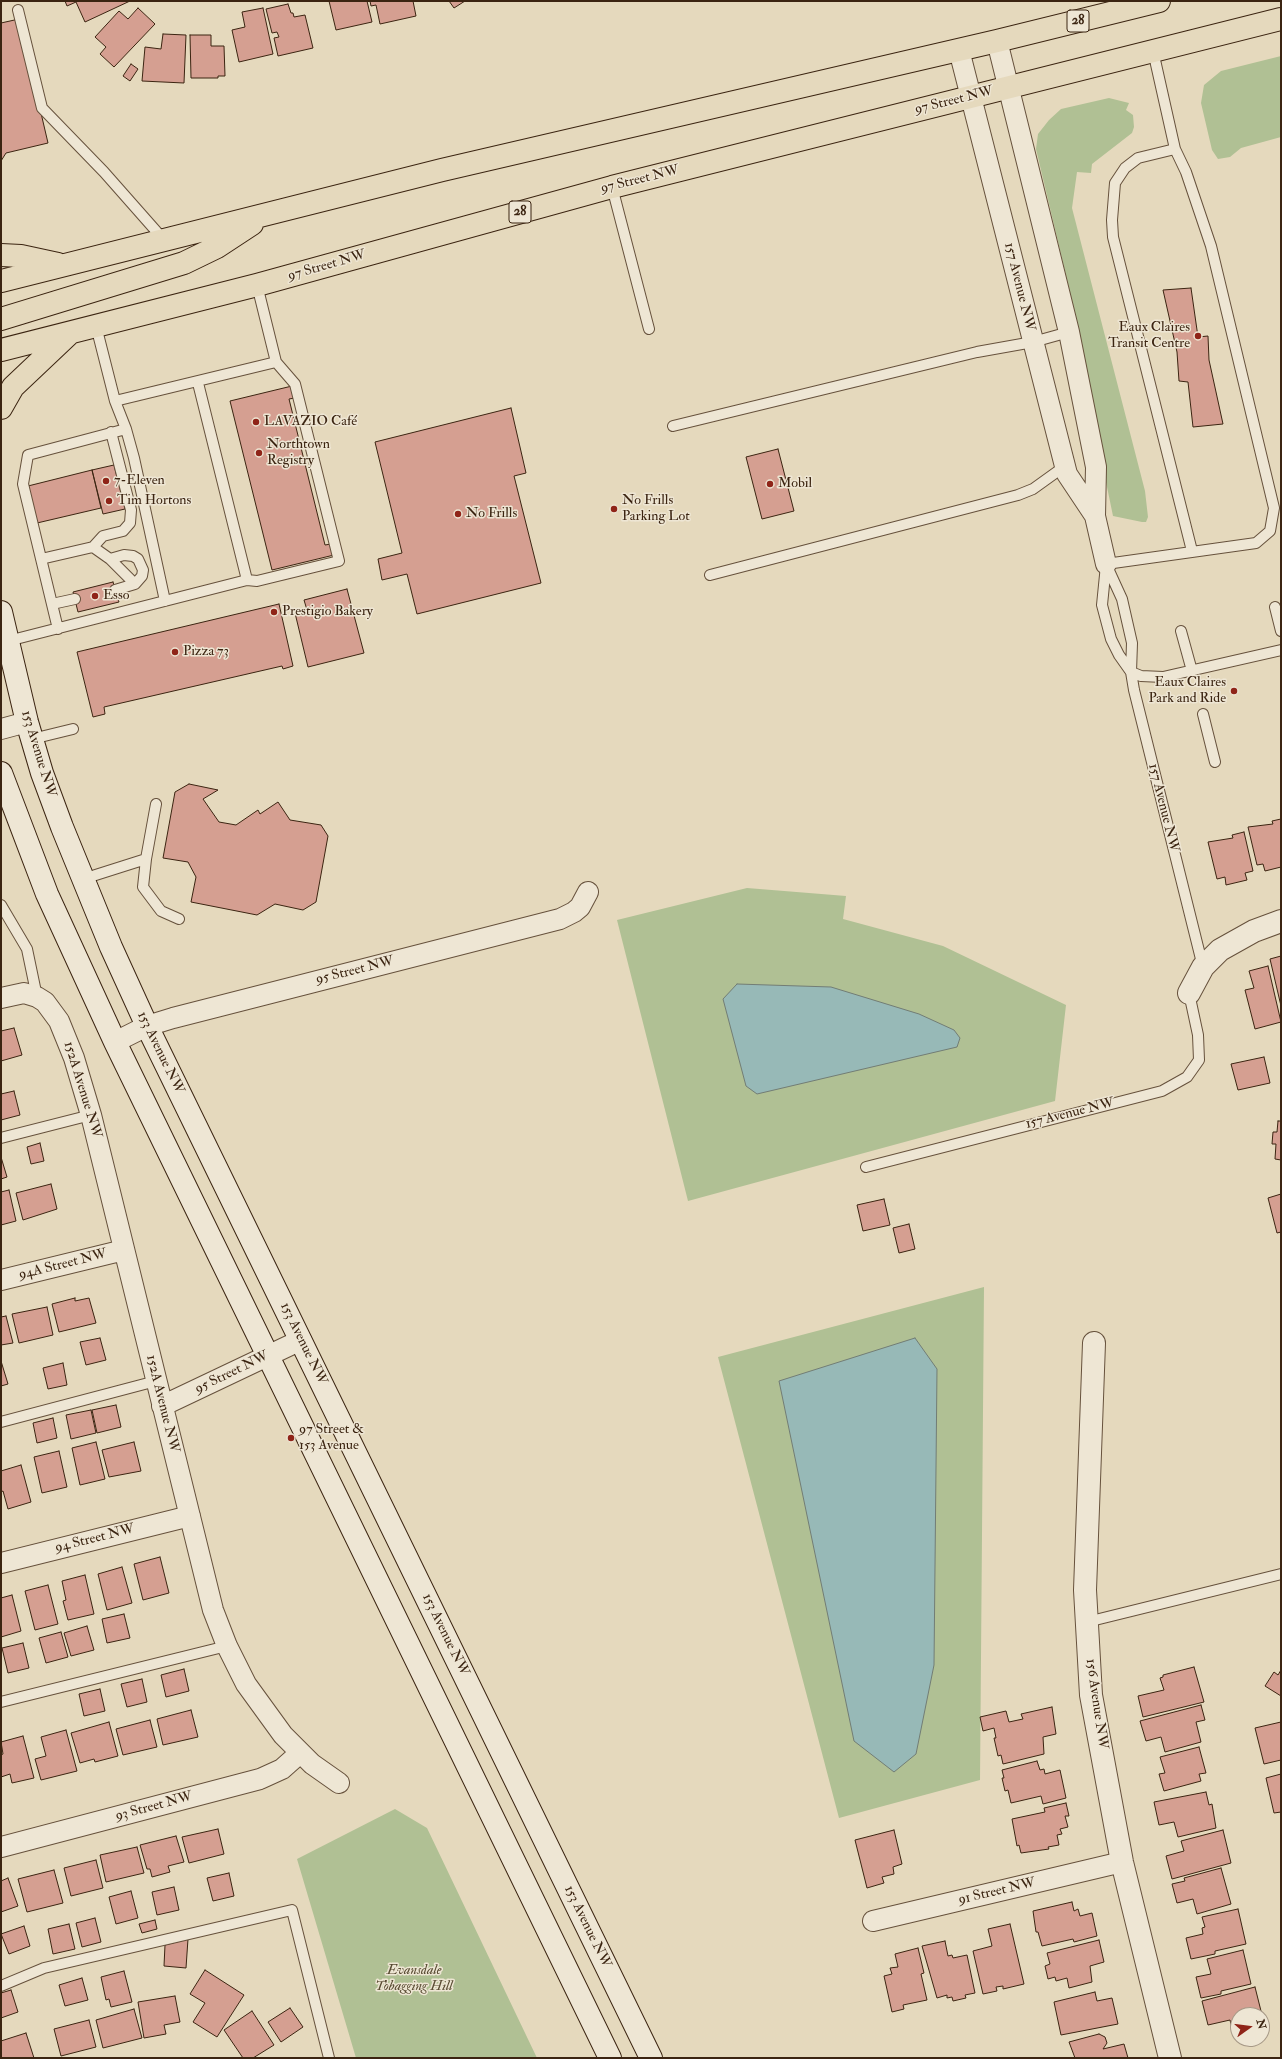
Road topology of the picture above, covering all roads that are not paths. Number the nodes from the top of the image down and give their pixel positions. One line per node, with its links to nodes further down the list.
1 (1159, 1): 4 (main road, 28)
2 (18, 10): 12 (lane)
3 (1281, 19): 6 (main road, 97 Street NW)
4 (997, 41): 5 (main road); 7 (street, 157 Avenue NW)
5 (960, 50): 8 (street, 157 Avenue NW); 11 (main road)
6 (1153, 51): 7 (main road, 97 Street NW); 9 (lane)
7 (1009, 87): 8 (main road, 97 Street NW); 21 (street, 157 Avenue NW)
8 (970, 96): 10 (main road, 97 Street NW / 28); 22 (street, 157 Avenue NW)
9 (1175, 149): 34 (lane); 34 (lane)
10 (612, 186): 16 (main road, 97 Street NW / 28); 19 (lane)
11 (269, 214): 12 (main road); 17 (main road)
12 (164, 240): 14 (main road)
13 (1, 255): 14 (main road)
14 (61, 265): 15 (main road)
15 (1, 281)
16 (257, 285): 18 (main road, 97 Street NW / 28); 24 (lane)
17 (1, 319)
18 (96, 326): 20 (main road, 97 Street NW / 28); 26 (lane)
19 (649, 329)
20 (70, 332): 23 (main road, 97 Street NW); 27 (main road)
21 (1069, 332): 22 (lane); 32 (street, 157 Avenue NW)
22 (1033, 342): 28 (lane); 31 (street, 157 Avenue NW)
23 (1, 350)
24 (276, 362): 25 (lane); 39 (lane)
25 (198, 383): 26 (lane); 39 (lane)
26 (115, 402): 29 (lane)
27 (1, 408)
28 (673, 426)
29 (126, 429): 30 (lane); 43 (lane)
30 (111, 432): 33 (lane); 35 (lane)
31 (1065, 466): 32 (street, 157 Avenue NW); 38 (lane)
32 (1094, 516): 37 (street, 157 Avenue NW)
33 (93, 547): 35 (lane); 36 (lane)
34 (1192, 551): 37 (lane)
35 (41, 559): 44 (lane)
36 (110, 559): 40 (lane); 40 (lane)
37 (1106, 564): 53 (lane, 157 Avenue NW); 53 (lane, 157 Avenue NW)
38 (710, 574)
39 (247, 580): 43 (lane)
40 (135, 584): 41 (lane)
41 (115, 590)
42 (74, 599): 44 (lane)
43 (165, 601): 47 (lane)
44 (52, 604): 47 (lane)
45 (1275, 607): 49 (lane)
46 (1, 612): 50 (main road, 153 Avenue NW)
47 (58, 629): 50 (lane)
48 (1181, 631): 52 (lane)
49 (1281, 631)
50 (8, 641): 57 (main road, 153 Avenue NW)
51 (1281, 650): 52 (lane)
52 (1192, 671): 53 (lane)
53 (1131, 672): 67 (lane, 157 Avenue NW)
54 (1203, 714): 58 (lane)
55 (1, 729): 57 (street)
56 (73, 729): 57 (lane)
57 (30, 730): 62 (main road, 153 Avenue NW)
58 (1215, 762)
59 (1, 773): 72 (main road)
60 (156, 804): 61 (lane)
61 (146, 859): 62 (lane); 65 (lane)
62 (83, 879): 71 (main road, 153 Avenue NW)
63 (588, 892): 71 (street, 95 Street NW)
64 (1, 905): 69 (lane)
65 (179, 919)
66 (1281, 921): 67 (main road)
67 (1203, 967): 68 (main road)
68 (1189, 993): 75 (lane, 157 Avenue NW)
69 (37, 996): 70 (street); 73 (street, 152A Avenue NW)
70 (1, 998)
71 (147, 1026): 72 (street, 95 Street NW); 78 (main road, 153 Avenue NW)
72 (115, 1042): 80 (main road)
73 (91, 1115): 74 (lane); 76 (street, 152A Avenue NW)
74 (1, 1138)
75 (866, 1167)
76 (124, 1250): 77 (street, 94A Street NW); 81 (street, 152A Avenue NW)
77 (1, 1280)
78 (301, 1340): 80 (street, 95 Street NW); 98 (main road, 153 Avenue NW)
79 (1094, 1343): 87 (main road, 156 Avenue NW)
80 (267, 1356): 82 (street, 95 Street NW); 97 (main road)
81 (156, 1381): 82 (street, 152A Avenue NW); 83 (lane)
82 (162, 1406): 84 (street, 152A Avenue NW)
83 (1, 1422)
84 (190, 1516): 85 (street, 94 Street NW); 88 (street, 152A Avenue NW)
85 (1, 1563)
86 (1281, 1574): 87 (lane)
87 (1087, 1622): 93 (main road, 156 Avenue NW)
88 (227, 1646): 89 (lane); 90 (street, 152A Avenue NW)
89 (1, 1702)
90 (300, 1753): 91 (street, 152A Avenue NW); 92 (street, 93 Street NW)
91 (339, 1783)
92 (1, 1847)
93 (1122, 1862): 94 (street, 91 Street NW); 99 (main road, 156 Avenue NW)
94 (873, 1921)
95 (1, 1986): 96 (lane)
96 (330, 2058)
97 (610, 2058)
98 (651, 2058)
99 (1170, 2058)

